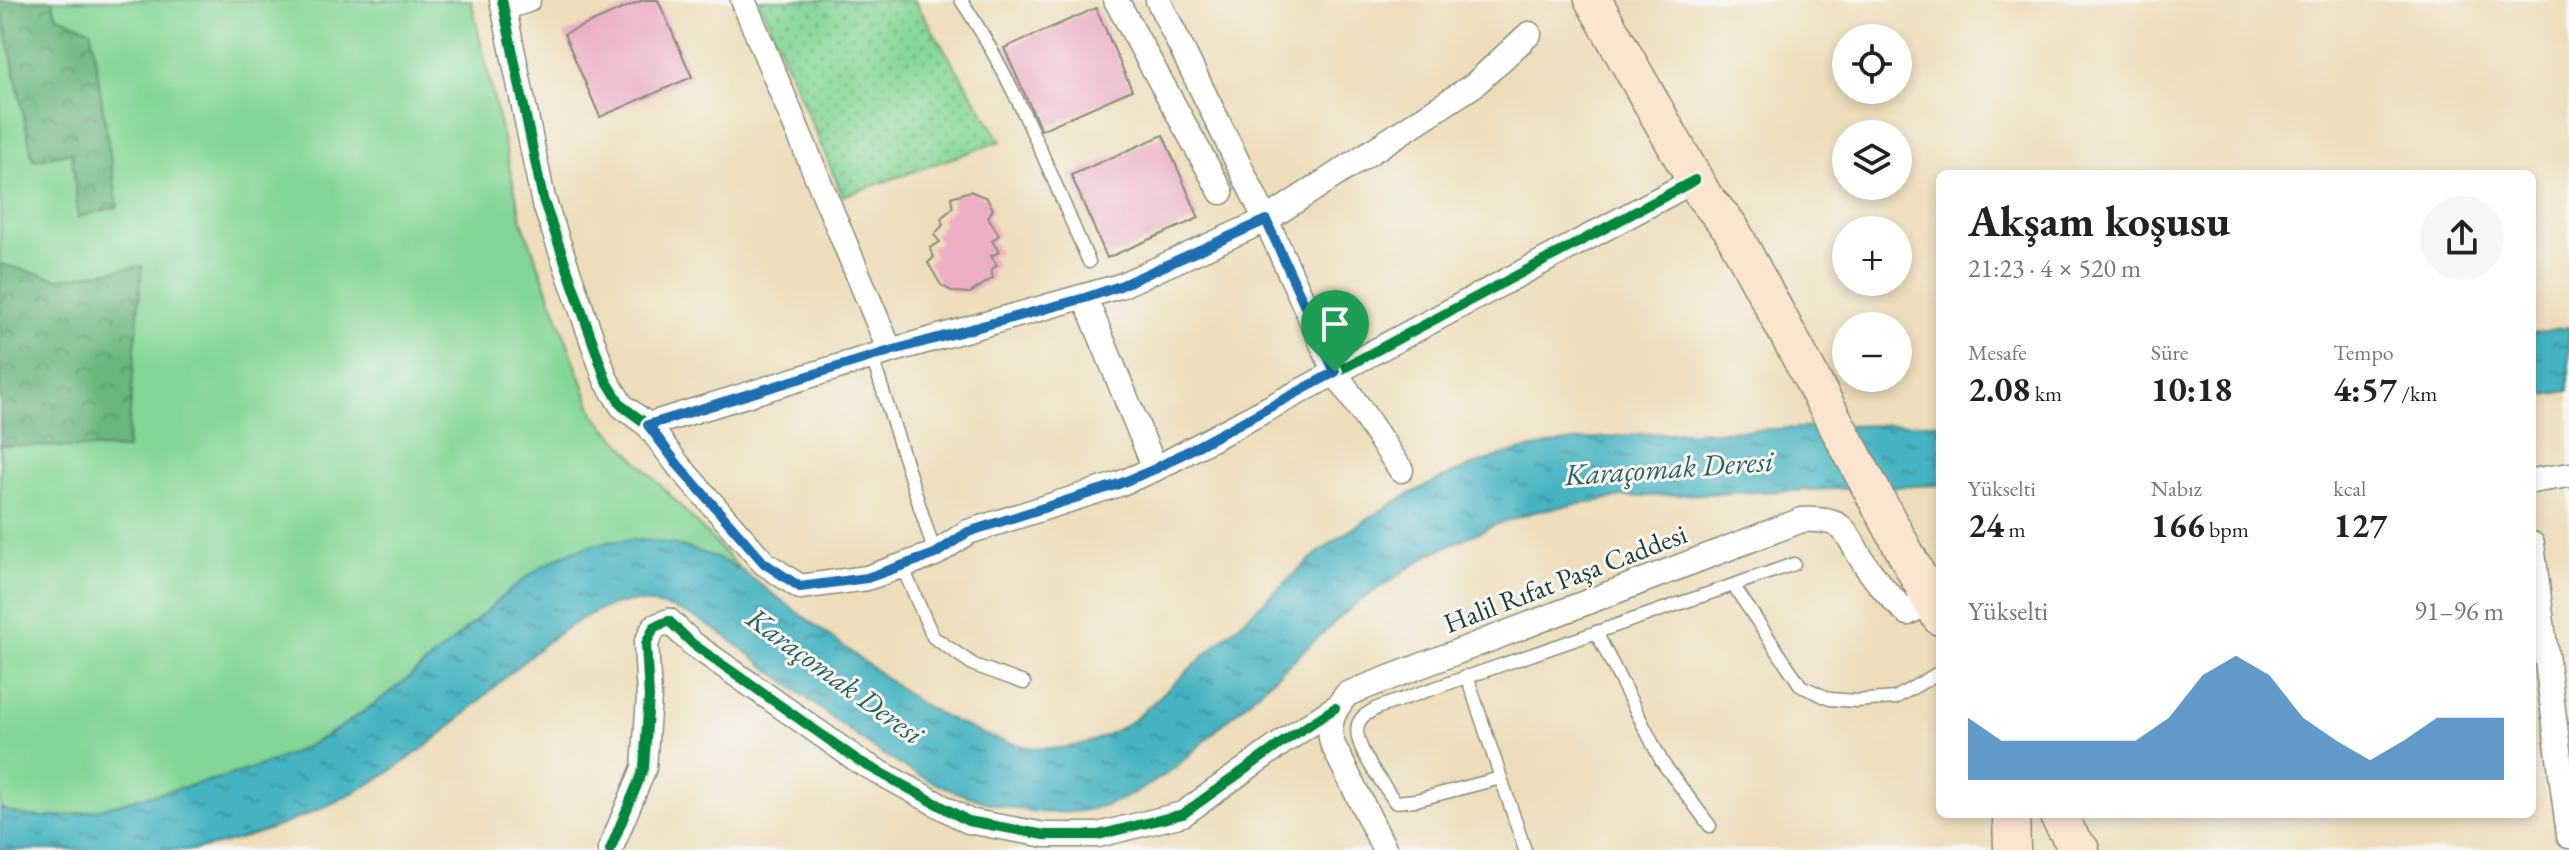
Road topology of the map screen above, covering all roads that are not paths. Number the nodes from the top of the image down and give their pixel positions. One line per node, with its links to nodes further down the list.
1 (528, 0): 8 (street)
2 (743, 0): 16 (street)
3 (961, 0): 14 (lane)
4 (1116, 0): 11 (street)
5 (1158, 0): 12 (street)
6 (1593, 0): 10 (main road)
7 (1622, 0): 13 (main road)
8 (503, 4): 18 (street)
9 (1529, 34): 12 (street)
10 (1695, 180): 13 (main road); 17 (street)
11 (1221, 192)
12 (1266, 220): 15 (street); 17 (street)
13 (1730, 227): 27 (main road)
14 (1089, 262)
15 (1085, 298): 16 (street); 19 (street)
16 (881, 354): 18 (street); 23 (lane)
17 (1335, 372): 19 (street); 20 (street)
18 (648, 425): 25 (street)
19 (1155, 469): 23 (street)
20 (1401, 470)
21 (2569, 475): 22 (street)
22 (2536, 480)
23 (935, 554): 25 (street)
24 (1794, 564): 26 (lane, Halil Rıfat Paşa Caddesi)
25 (902, 566): 35 (lane)
26 (1733, 585): 30 (lane, Halil Rıfat Paşa Caddesi); 33 (lane)
27 (1936, 603)
28 (1936, 605): 36 (street, Halil Rıfat Paşa Caddesi)
29 (2536, 611): 32 (street)
30 (1596, 632): 34 (lane, Halil Rıfat Paşa Caddesi); 40 (lane)
31 (2569, 639): 32 (street)
32 (2538, 644): 41 (street)
33 (1936, 674)
34 (1467, 676): 37 (lane, Halil Rıfat Paşa Caddesi); 37 (lane, Halil Rıfat Paşa Caddesi)
35 (1024, 683)
36 (1335, 708): 42 (street); 43 (street)
37 (1501, 778): 44 (lane, Halil Rıfat Paşa Caddesi)
38 (2011, 818): 45 (main road)
39 (2060, 818): 46 (main road)
40 (1710, 826)
41 (2569, 836)
42 (610, 850)
43 (1385, 850)
44 (1525, 850)
45 (2012, 850)
46 (2081, 850)

